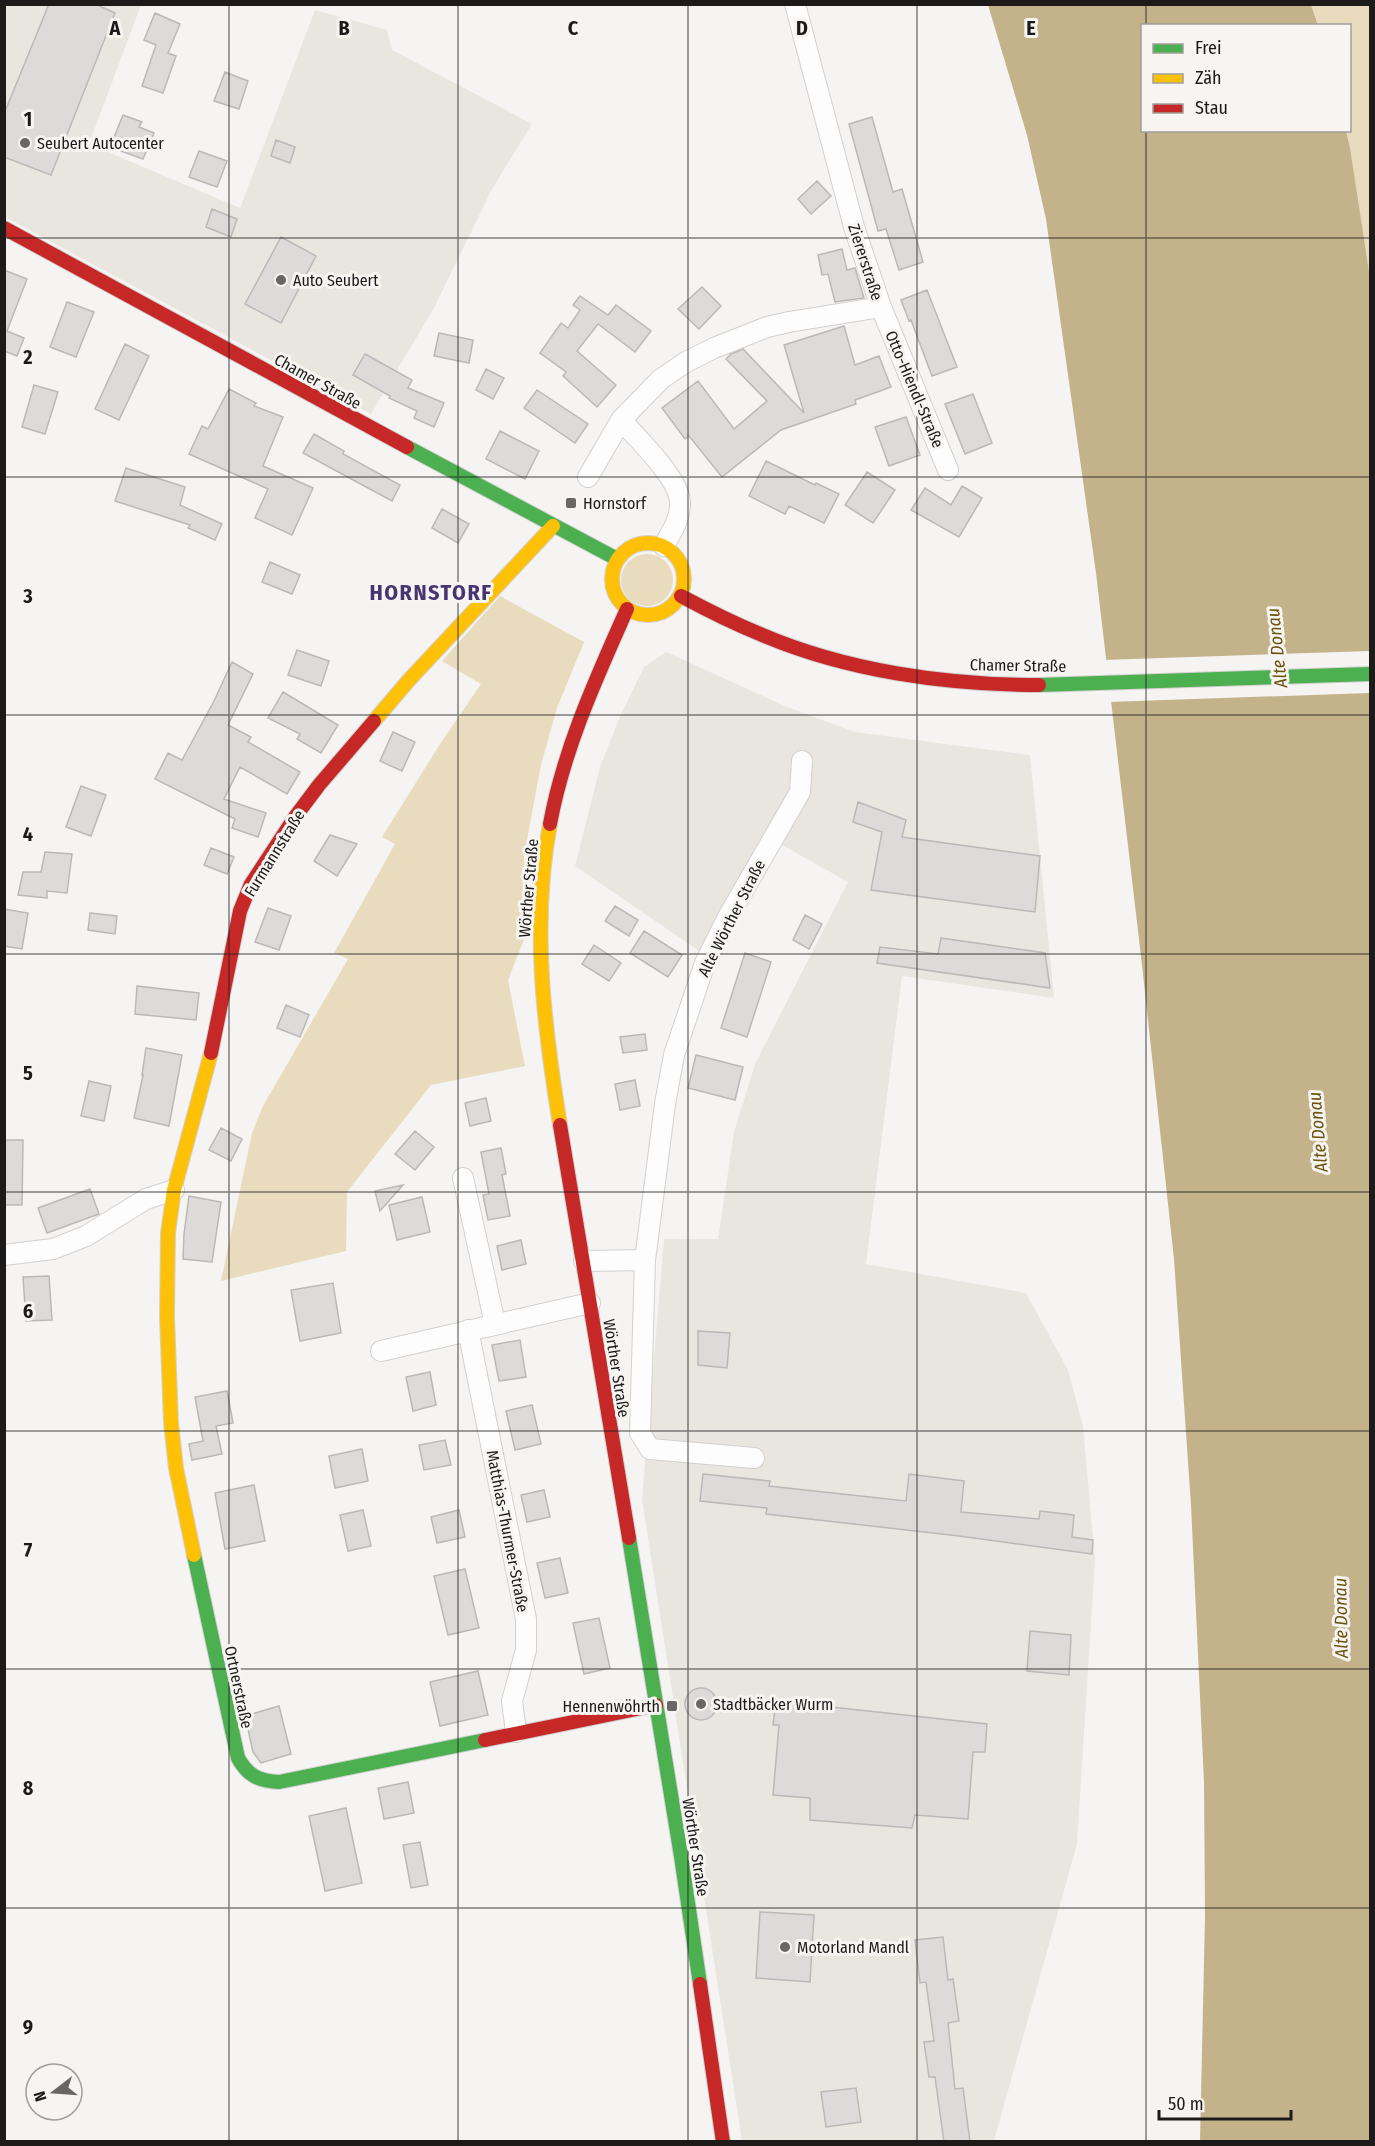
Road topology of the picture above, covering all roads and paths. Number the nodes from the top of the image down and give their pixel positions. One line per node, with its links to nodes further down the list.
1 (795, 4): 3 (street, Ziererstraße)
2 (4, 228): 7 (street, Chamer Straße)
3 (881, 307): 4 (street, Ziererstraße); 5 (street, Otto-Hiendl-Straße)
4 (621, 420): 6 (street, Ziererstraße); 8 (street)
5 (948, 470)
6 (588, 477)
7 (553, 526): 9 (street, Chamer Straße); 15 (street, Furmannstraße)
8 (664, 546): 9 (street); 10 (street)
9 (611, 556): 11 (street)
10 (681, 596): 11 (street); 12 (street, Chamer Straße)
11 (627, 609): 18 (street, Wörther Straße)
12 (1371, 674)
13 (802, 761): 17 (street, Alte Wörther Straße)
14 (463, 1178): 20 (street)
15 (174, 1190): 16 (street); 25 (street, Ortnerstraße)
16 (4, 1255)
17 (645, 1260): 18 (street); 23 (street, Alte Wörther Straße)
18 (584, 1262): 19 (street, Wörther Straße)
19 (590, 1303): 20 (street); 24 (street, Wörther Straße)
20 (495, 1324): 21 (street)
21 (468, 1330): 22 (street); 25 (street, Matthias-Thurmer-Straße)
22 (381, 1351)
23 (754, 1458)
24 (656, 1704): 25 (street, Ortnerstraße); 26 (street, Wörther Straße)
25 (516, 1732)
26 (723, 2142)

